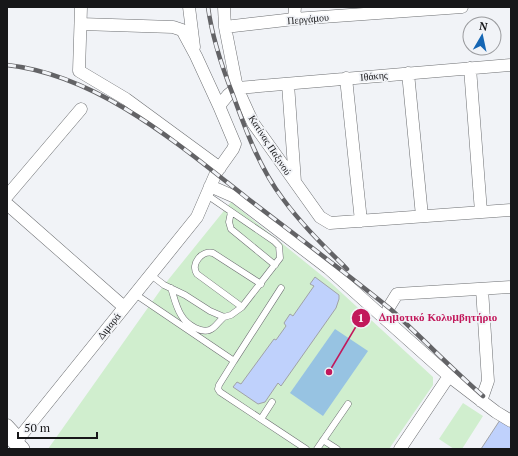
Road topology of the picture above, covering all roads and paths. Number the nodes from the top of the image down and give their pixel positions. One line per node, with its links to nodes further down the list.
1 (81, 7): 7 (street)
2 (189, 7): 9 (street)
3 (224, 7): 8 (street, Κατίνας Παξινού)
4 (295, 7): 6 (street)
5 (462, 7): 6 (street, Περγάμου)
6 (294, 20): 8 (street, Περγάμου)
7 (81, 24): 9 (street); 18 (street)
8 (225, 27): 15 (street, Κατίνας Παξινού)
9 (196, 56): 16 (street)
10 (511, 65): 11 (street, Ιθάκης)
11 (470, 68): 12 (street, Ιθάκης); 25 (street)
12 (408, 73): 13 (street, Ιθάκης); 26 (street)
13 (346, 78): 14 (street, Ιθάκης); 27 (street)
14 (288, 84): 15 (street, Ιθάκης); 19 (street)
15 (238, 88): 16 (street); 19 (street, Κατίνας Παξινού)
16 (219, 106): 18 (street, Διμαρά)
17 (81, 109): 21 (street)
18 (220, 168): 20 (street, Διμαρά)
19 (295, 182): 27 (street, Κατίνας Παξινού)
20 (209, 190): 24 (lane); 29 (street, Διμαρά); 39 (street)
21 (7, 196)
22 (7, 204): 36 (street)
23 (511, 210): 25 (street)
24 (231, 212): 28 (lane); 28 (lane)
25 (481, 212): 26 (street)
26 (422, 216): 27 (street)
27 (361, 220)
28 (275, 265): 30 (lane)
29 (151, 274): 32 (lane); 35 (street, Διμαρά)
30 (261, 284): 37 (lane); 37 (lane)
31 (511, 287): 34 (street)
32 (171, 288): 38 (lane); 38 (lane)
33 (282, 288): 40 (lane)
34 (482, 289): 39 (street); 42 (street)
35 (135, 294): 36 (street, Διμαρά); 40 (lane)
36 (124, 307): 49 (street, Διμαρά)
37 (242, 307): 38 (lane)
38 (224, 317)
39 (386, 318): 41 (street)
40 (234, 361): 45 (lane)
41 (450, 376): 42 (street); 53 (street)
42 (481, 401): 46 (street)
43 (272, 402): 45 (lane)
44 (348, 404): 48 (lane)
45 (261, 419): 50 (lane)
46 (511, 421)
47 (7, 425): 49 (street)
48 (323, 440): 51 (lane); 52 (lane)
49 (16, 441)
50 (306, 449)
51 (317, 449)
52 (337, 449)
53 (400, 449)

